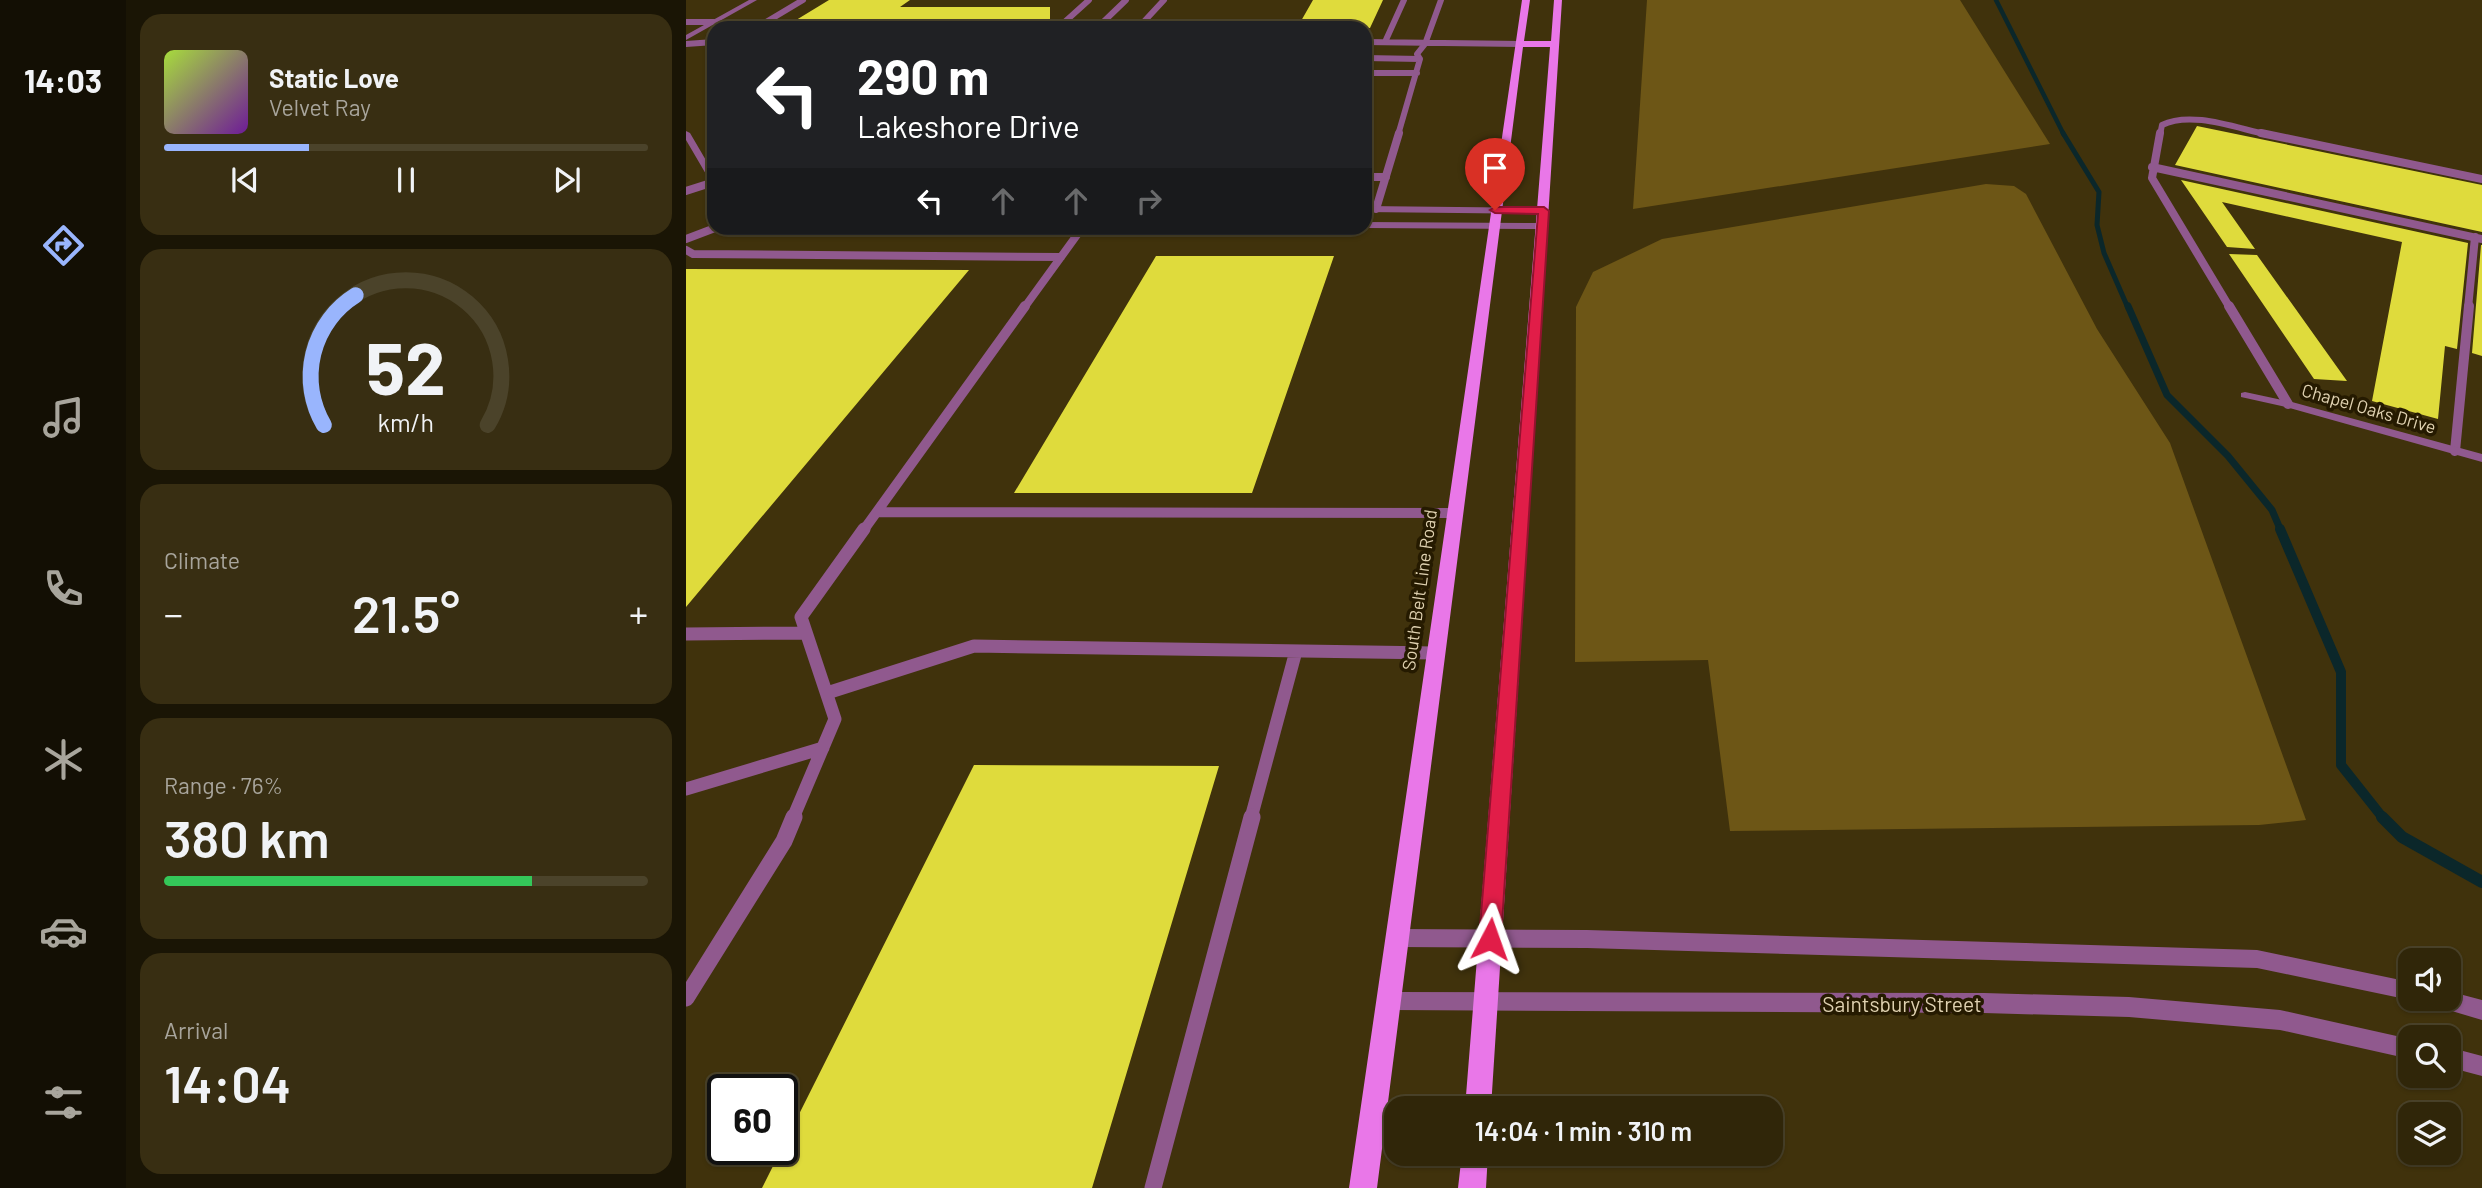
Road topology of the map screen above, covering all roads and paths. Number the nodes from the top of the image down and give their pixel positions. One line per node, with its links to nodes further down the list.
1 (754, 0): 10 (street)
2 (803, 0): 11 (lane)
3 (1089, 0): 12 (lane)
4 (1126, 0): 13 (lane)
5 (1164, 0): 14 (lane)
6 (1404, 0): 21 (lane)
7 (1441, 0): 23 (lane)
8 (1526, 0): 24 (main road, South Belt Line Road)
9 (1558, 0): 25 (main road)
10 (716, 21)
11 (768, 21)
12 (1066, 21)
13 (1104, 21)
14 (1144, 21)
15 (686, 22): 16 (lane)
16 (707, 22)
17 (707, 26): 18 (street)
18 (686, 38)
19 (707, 42): 22 (lane)
20 (1372, 42): 21 (lane)
21 (1385, 42): 23 (lane)
22 (686, 44)
23 (1425, 44): 24 (lane); 27 (lane)
24 (1521, 44): 25 (main road); 40 (main road, South Belt Line Road)
25 (1555, 44): 41 (main road)
26 (1372, 58): 27 (lane)
27 (1420, 59): 29 (lane)
28 (1372, 73): 29 (lane)
29 (1417, 73): 34 (lane)
30 (686, 132): 32 (street)
31 (2152, 167): 35 (lane); 45 (lane); 50 (lane)
32 (707, 170)
33 (1372, 177): 34 (lane)
34 (1386, 177): 39 (lane)
35 (2482, 179)
36 (707, 184): 37 (lane)
37 (686, 191)
38 (1372, 209): 39 (street)
39 (1376, 209): 40 (street)
40 (1494, 218): 41 (street); 41 (street); 42 (street); 54 (main road, South Belt Line Road)
41 (1543, 218): 63 (main road)
42 (1372, 225)
43 (707, 231): 46 (lane)
44 (1077, 235): 48 (lane)
45 (2479, 238): 51 (lane)
46 (686, 239)
47 (686, 250): 48 (lane)
48 (1061, 257): 53 (lane)
49 (2245, 395): 50 (street, Chapel Oaks Drive)
50 (2288, 404): 51 (street, Chapel Oaks Drive)
51 (2455, 451): 52 (street, Chapel Oaks Drive)
52 (2482, 458)
53 (877, 512): 54 (lane); 55 (lane)
54 (1455, 513): 58 (main road, South Belt Line Road)
55 (806, 633): 56 (lane); 59 (lane)
56 (686, 634)
57 (1296, 651): 58 (lane); 59 (lane); 75 (lane)
58 (1434, 653): 62 (main road, South Belt Line Road)
59 (827, 693): 60 (lane)
60 (822, 748): 61 (lane); 65 (lane)
61 (686, 789)
62 (1398, 938): 63 (street); 66 (main road, South Belt Line Road)
63 (1490, 939): 64 (street); 67 (main road)
64 (2398, 988)
65 (686, 998)
66 (1391, 1001): 67 (street, Saintsbury Street); 76 (main road, South Belt Line Road)
67 (1486, 1002): 70 (street, Saintsbury Street); 73 (main road)
68 (2461, 1004): 69 (street)
69 (2482, 1010)
70 (2398, 1045)
71 (2461, 1060): 72 (street)
72 (2482, 1066)
73 (1479, 1096)
74 (1474, 1166): 77 (main road)
75 (1153, 1188)
76 (1363, 1188)
77 (1472, 1188)

